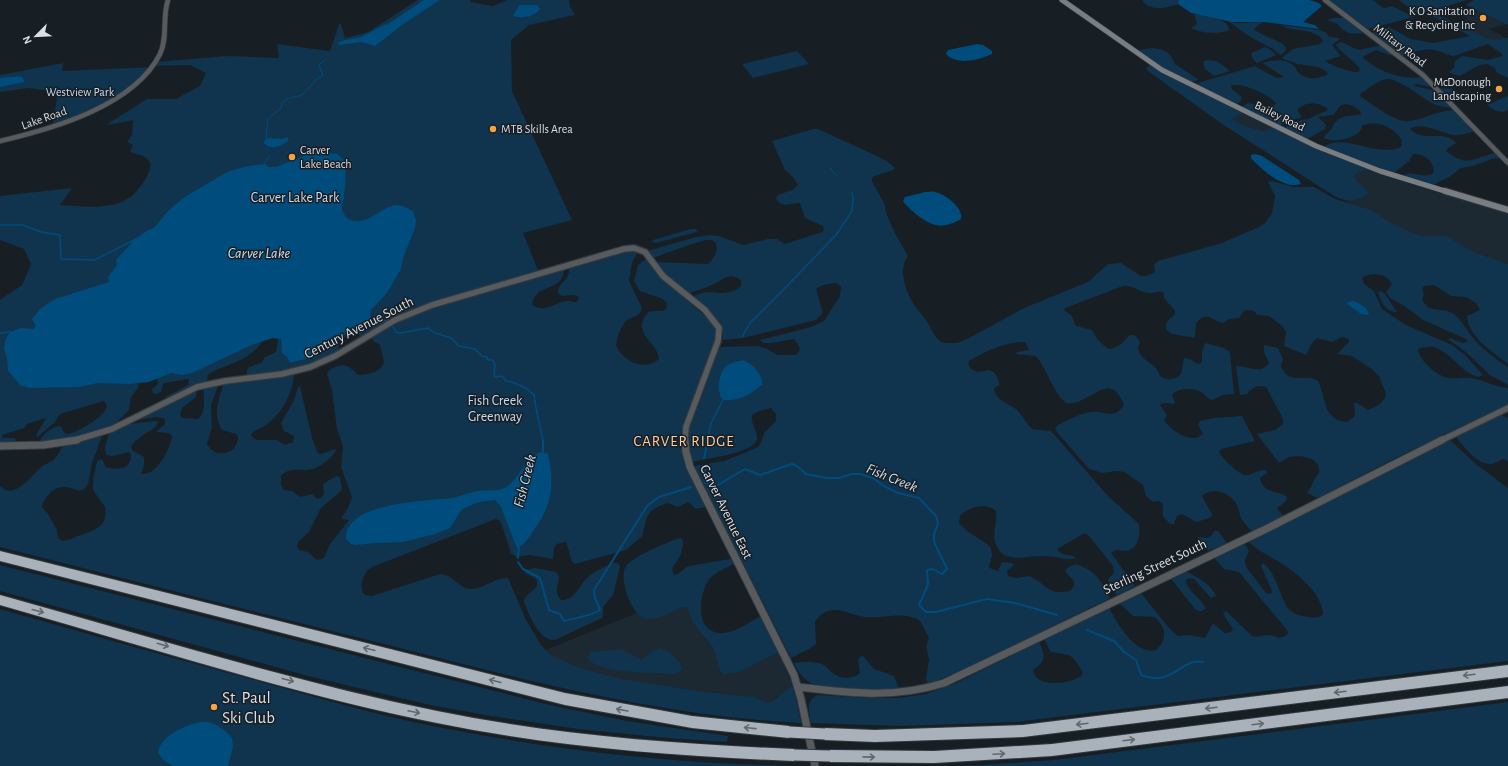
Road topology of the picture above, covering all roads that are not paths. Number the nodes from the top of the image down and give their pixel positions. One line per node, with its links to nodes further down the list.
1 (168, 0): 4 (street, Lake Road)
2 (1062, 0): 6 (main road, Bailey Road)
3 (1325, 0): 5 (street, Military Road)
4 (0, 141)
5 (1508, 163)
6 (1508, 210)
7 (638, 249): 9 (street, Century Avenue South); 13 (street, Carver Avenue East)
8 (1508, 408): 13 (street, Sterling Street South)
9 (0, 446)
10 (0, 556): 12 (highway, one-way to 10, bridge)
11 (0, 600): 14 (highway, one-way to 14, bridge)
12 (1508, 671)
13 (798, 687): 15 (street, Carver Avenue East)
14 (1508, 692)
15 (815, 766)

